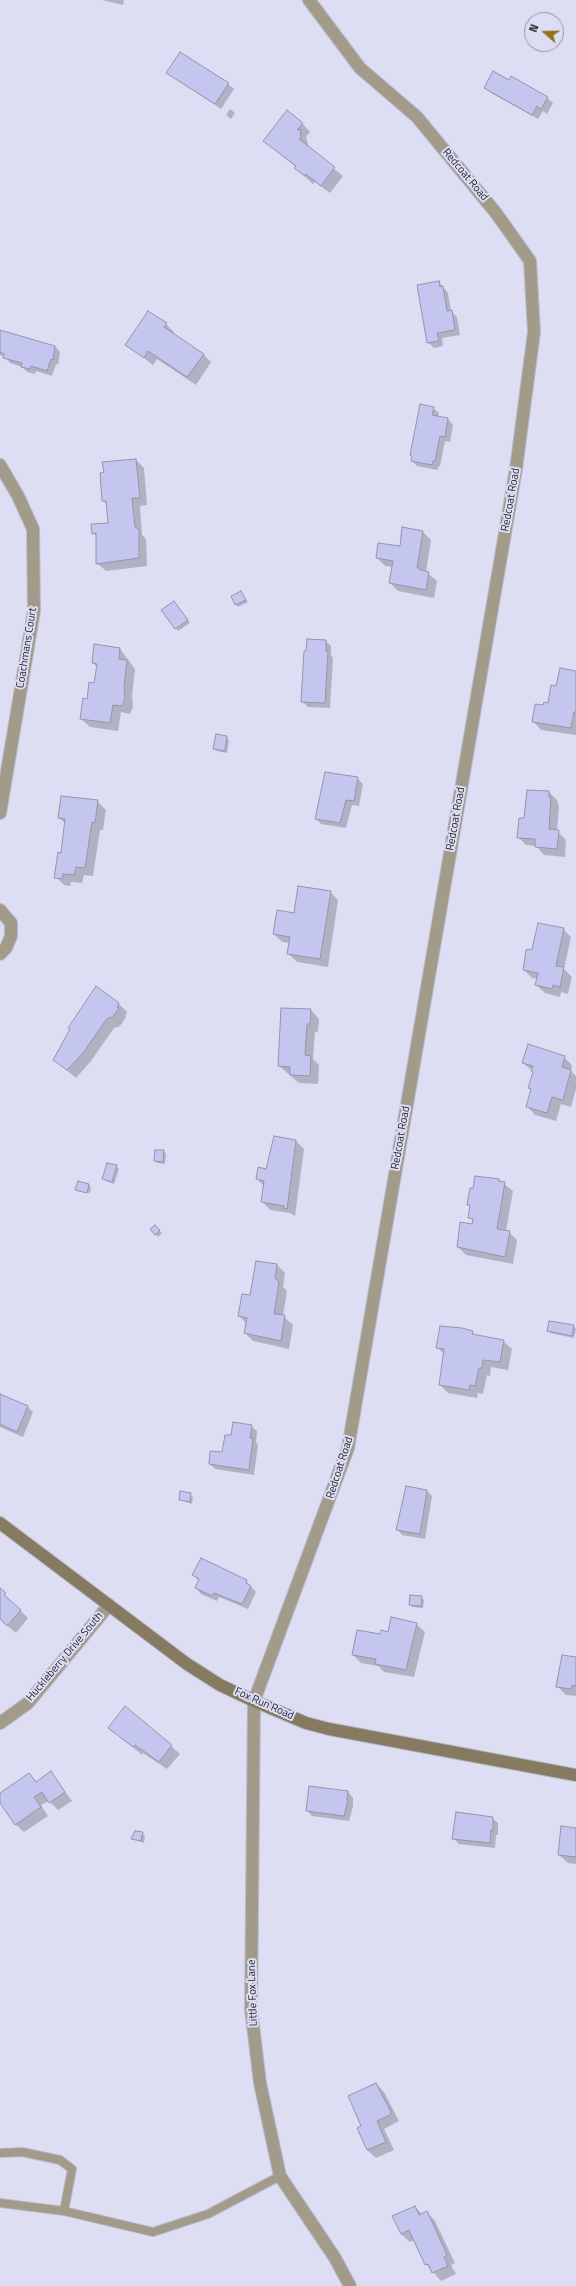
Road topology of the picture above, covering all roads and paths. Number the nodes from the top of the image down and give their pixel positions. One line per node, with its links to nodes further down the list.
1 (310, 0): 8 (street, Redcoat Road)
2 (0, 465): 3 (street, Coachmans Court)
3 (0, 813)
4 (0, 910): 5 (street)
5 (0, 954)
6 (0, 1523): 7 (street, Fox Run Road)
7 (109, 1605): 8 (street, Fox Run Road); 9 (street, Huckleberry Drive South)
8 (254, 1701): 10 (street, Fox Run Road); 12 (street, Little Fox Lane)
9 (0, 1723)
10 (576, 1775)
11 (0, 2153): 14 (lane)
12 (280, 2176): 14 (lane); 15 (street, Little Fox Lane)
13 (0, 2203): 14 (lane)
14 (64, 2211)
15 (350, 2286)

